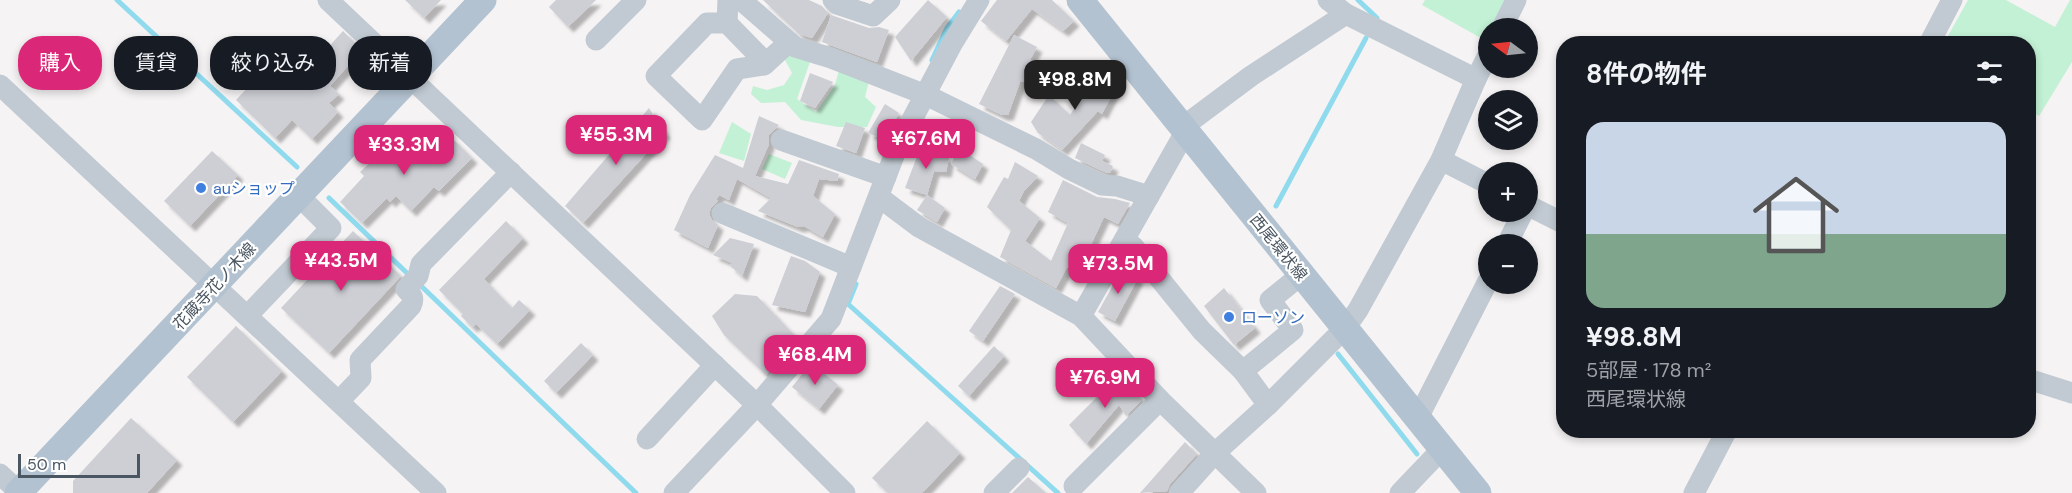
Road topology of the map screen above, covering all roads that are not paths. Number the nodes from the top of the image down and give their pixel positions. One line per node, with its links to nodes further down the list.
1 (328, 0): 16 (street)
2 (483, 0): 20 (main road, 花蔵寺花ノ木線)
3 (636, 0): 18 (street)
4 (728, 0): 15 (street)
5 (741, 0): 19 (street)
6 (833, 0): 7 (street)
7 (890, 0)
8 (1080, 0): 28 (main road, 西尾環状線)
9 (1328, 0): 13 (street)
10 (1516, 0): 14 (street)
11 (1952, 0): 17 (street)
12 (973, 2): 27 (street)
13 (1346, 14): 23 (street); 28 (street)
14 (1507, 18)
15 (727, 23): 21 (street); 21 (street)
16 (366, 36)
17 (1933, 36)
18 (596, 40)
19 (789, 42): 21 (street); 27 (street)
20 (432, 54)
21 (766, 63)
22 (1478, 75): 23 (street)
23 (1476, 79): 30 (street)
24 (0, 85): 43 (street)
25 (399, 90): 34 (main road, 花蔵寺花ノ木線)
26 (423, 90): 31 (street)
27 (918, 91): 32 (street); 35 (street)
28 (1186, 132): 35 (street); 42 (main road, 西尾環状線)
29 (781, 140): 32 (street)
30 (1441, 160): 33 (street); 47 (street)
31 (510, 172): 48 (street); 53 (street)
32 (886, 177): 36 (street)
33 (1478, 179)
34 (298, 196): 43 (main road, 花蔵寺花ノ木線); 45 (street)
35 (1149, 196): 46 (street)
36 (879, 197): 41 (street); 46 (street)
37 (1538, 210): 39 (street)
38 (722, 213): 41 (street)
39 (1556, 220)
40 (1133, 246): 49 (street)
41 (851, 267): 54 (street)
42 (1301, 275): 47 (main road, 西尾環状線); 49 (street)
43 (214, 285): 45 (street); 63 (main road, 花蔵寺花ノ木線)
44 (1481, 294): 56 (street)
45 (248, 315): 53 (street)
46 (1081, 315): 52 (street)
47 (1346, 327): 55 (street); 56 (main road, 西尾環状線)
48 (715, 365): 54 (street); 58 (street)
49 (1243, 371): 55 (street)
50 (2036, 382): 51 (street)
51 (2072, 393)
52 (1160, 400): 60 (street); 62 (street)
53 (339, 401): 64 (street)
54 (757, 405): 65 (street); 66 (street)
55 (1268, 405): 60 (street)
56 (1419, 419): 59 (main road, 西尾環状線)
57 (1723, 438): 72 (street)
58 (647, 439)
59 (1442, 449): 70 (street); 71 (main road, 西尾環状線)
60 (1215, 453): 68 (street); 69 (street)
61 (1018, 468): 67 (street)
62 (1074, 486)
63 (14, 488)
64 (436, 493)
65 (674, 493)
66 (845, 493)
67 (994, 493)
68 (1179, 493)
69 (1256, 493)
70 (1400, 493)
71 (1478, 493)
72 (1694, 493)

